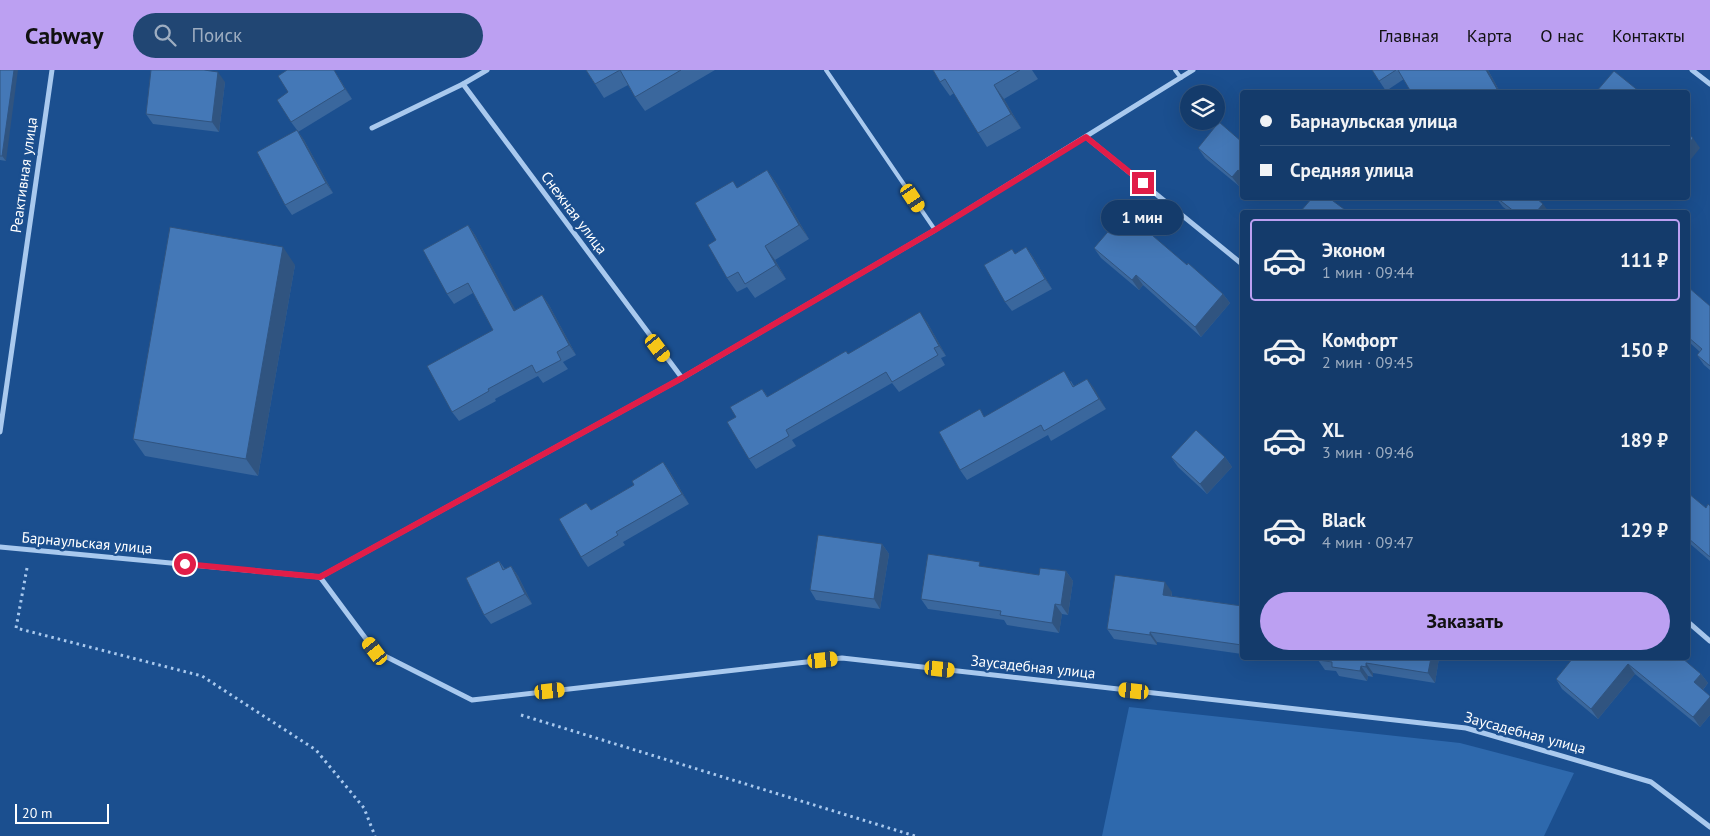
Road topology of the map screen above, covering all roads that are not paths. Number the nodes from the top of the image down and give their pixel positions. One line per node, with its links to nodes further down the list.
1 (52, 70): 15 (street, Реактивная улица)
2 (487, 70): 8 (street)
3 (826, 70): 12 (lane)
4 (1175, 70): 7 (lane)
5 (1193, 70): 7 (street)
6 (1692, 70): 9 (street)
7 (1181, 78): 11 (street)
8 (463, 84): 10 (street); 14 (street, Снежная улица)
9 (1710, 84)
10 (372, 128)
11 (1086, 137): 12 (street); 13 (street)
12 (935, 230): 14 (street)
13 (1240, 262)
14 (682, 378): 17 (street)
15 (0, 432)
16 (0, 547): 17 (street, Барнаульская улица)
17 (320, 577): 20 (street, Заусадебная улица)
18 (1690, 624): 19 (street)
19 (1710, 640)
20 (1710, 827)

